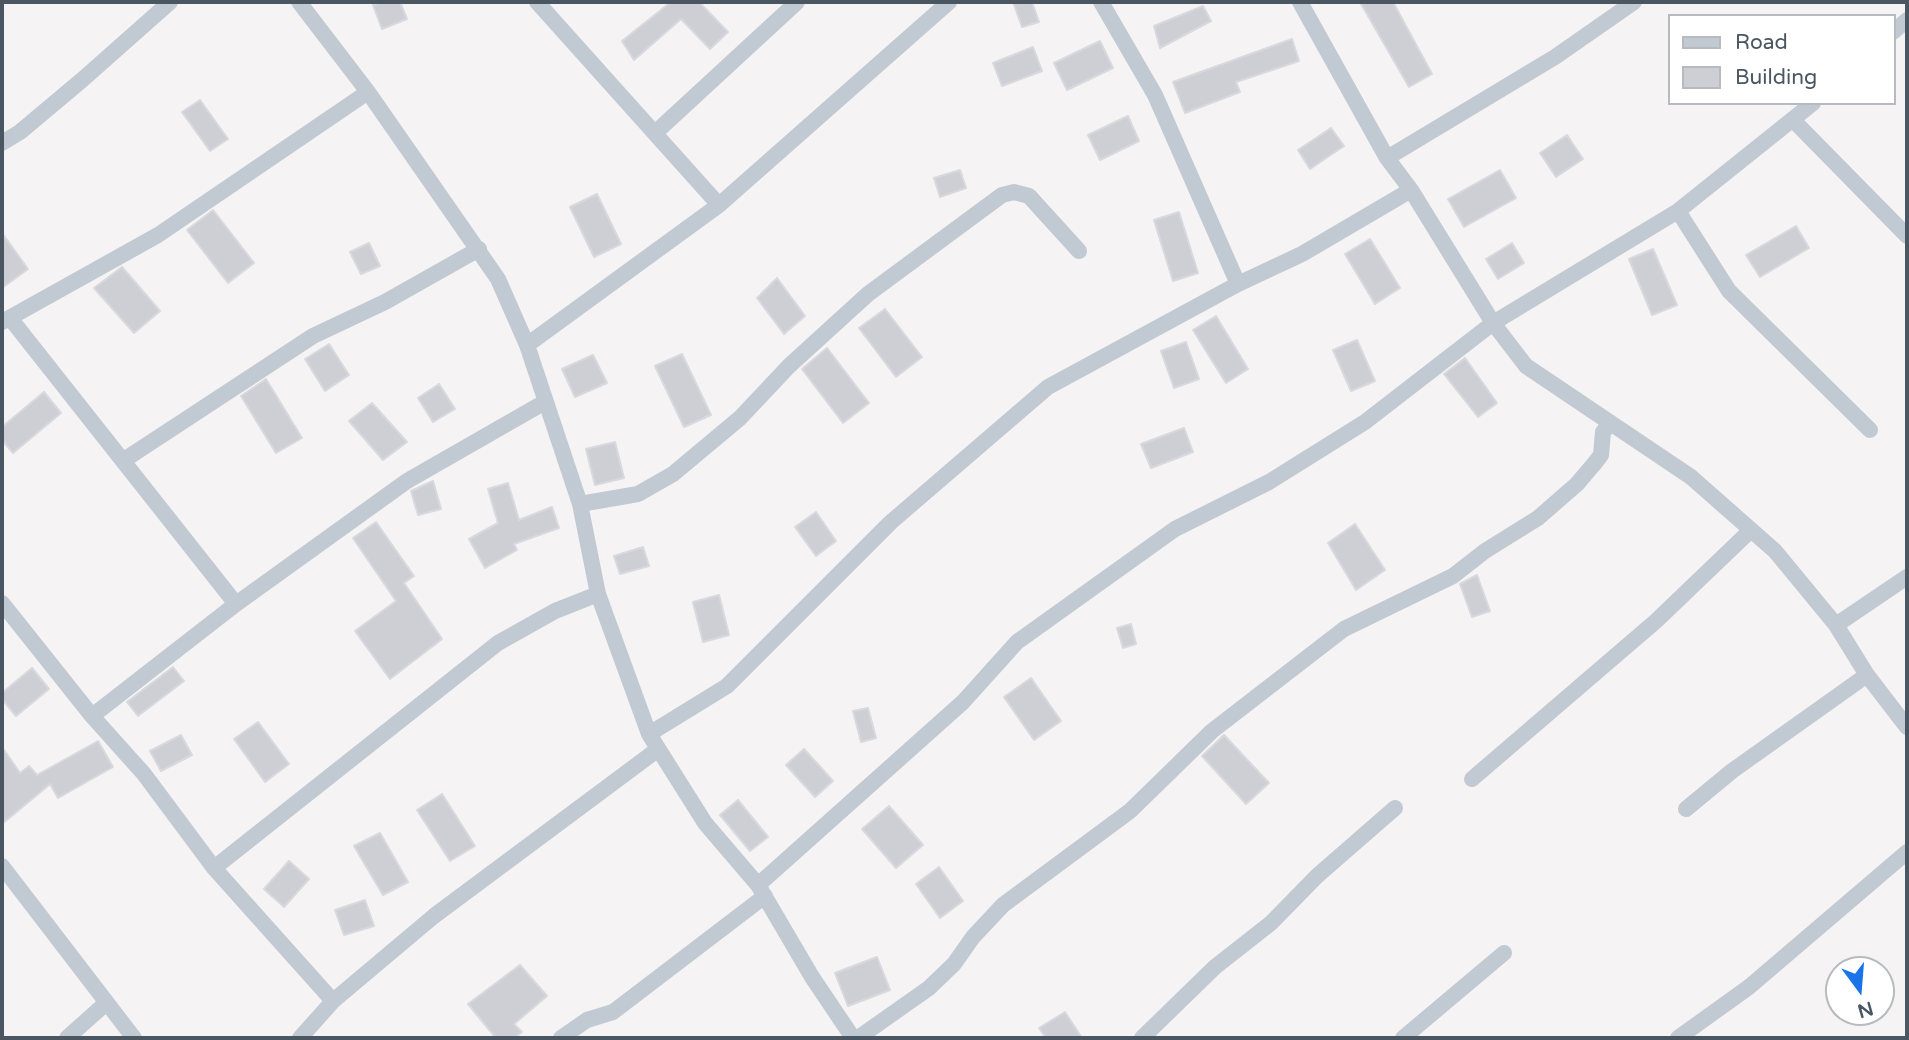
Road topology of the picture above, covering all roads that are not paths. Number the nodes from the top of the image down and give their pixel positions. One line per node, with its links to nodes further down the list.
1 (170, 2): 13 (street)
2 (299, 2): 9 (street)
3 (797, 2): 12 (street)
4 (949, 2): 16 (street)
5 (1101, 2): 21 (street)
6 (1300, 2): 14 (street)
7 (1634, 2): 14 (street)
8 (543, 4): 12 (street)
9 (369, 92): 19 (street); 22 (street)
10 (1811, 105): 11 (street)
11 (1793, 120): 17 (street); 18 (street)
12 (655, 133): 16 (street)
13 (2, 143)
14 (1387, 158): 15 (street)
15 (1411, 190): 21 (street); 23 (street)
16 (719, 205): 24 (street)
17 (1678, 211): 23 (street); 27 (street)
18 (1907, 236)
19 (479, 249): 24 (street); 28 (street)
20 (1079, 251): 29 (street)
21 (1238, 284): 39 (street)
22 (6, 320): 28 (street)
23 (1493, 323): 26 (street); 47 (street)
24 (527, 345): 25 (street)
25 (545, 402): 29 (street); 34 (street)
26 (1611, 423): 30 (street); 55 (street)
27 (1870, 430)
28 (124, 460): 34 (street)
29 (580, 503): 32 (street)
30 (1751, 530): 35 (street); 41 (street)
31 (1907, 577): 35 (street)
32 (598, 594): 39 (street); 46 (street)
33 (2, 603): 37 (street)
34 (236, 604): 37 (street)
35 (1836, 625): 36 (street)
36 (1867, 675): 38 (street); 43 (street)
37 (92, 716): 46 (street)
38 (1907, 727)
39 (649, 734): 40 (street)
40 (657, 750): 47 (street); 49 (street)
41 (1472, 779)
42 (1395, 808): 56 (street)
43 (1686, 809)
44 (1907, 852): 58 (street)
45 (2, 866): 50 (street)
46 (214, 868): 49 (street)
47 (762, 890): 54 (street); 55 (street)
48 (1504, 953): 57 (street)
49 (333, 1001): 53 (street)
50 (105, 1004): 51 (street); 52 (street)
51 (67, 1038)
52 (134, 1038)
53 (300, 1038)
54 (561, 1038)
55 (855, 1038)
56 (1142, 1038)
57 (1403, 1038)
58 (1678, 1038)

